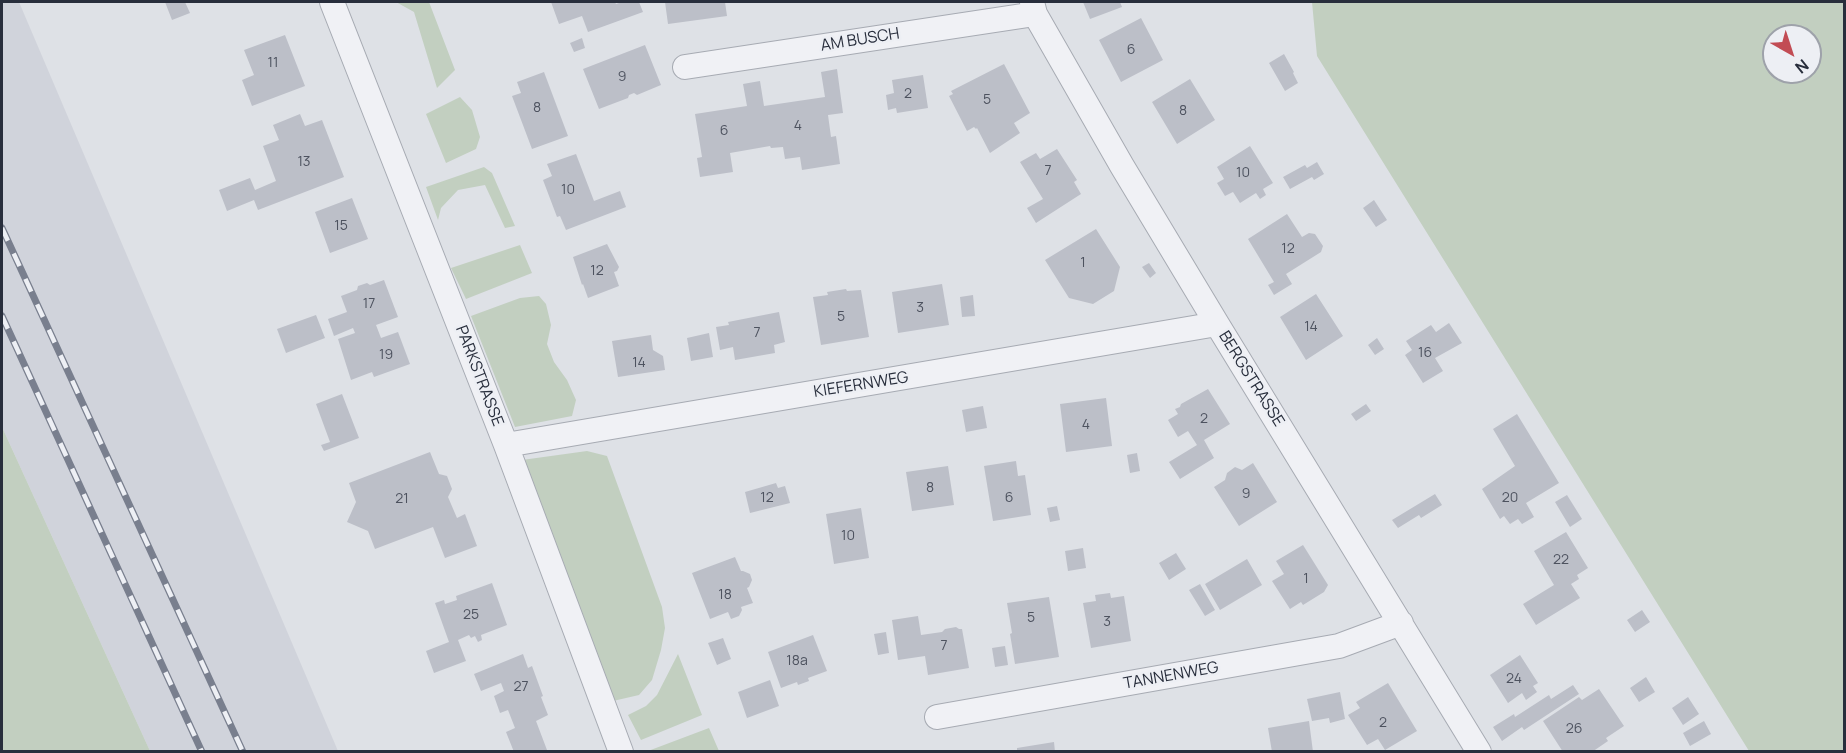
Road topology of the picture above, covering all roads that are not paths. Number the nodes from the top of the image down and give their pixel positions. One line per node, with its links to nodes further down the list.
1 (332, 2): 5 (street, PARKSTRASSE)
2 (1034, 8): 3 (street, AM BUSCH); 4 (street, BERGSTRASSE)
3 (685, 67)
4 (1217, 324): 5 (street, KIEFERNWEG); 6 (street, BERGSTRASSE)
5 (506, 445): 8 (street, PARKSTRASSE)
6 (1401, 623): 7 (street, TANNENWEG); 9 (street, BERGSTRASSE)
7 (937, 717)
8 (621, 752)
9 (1479, 752)

